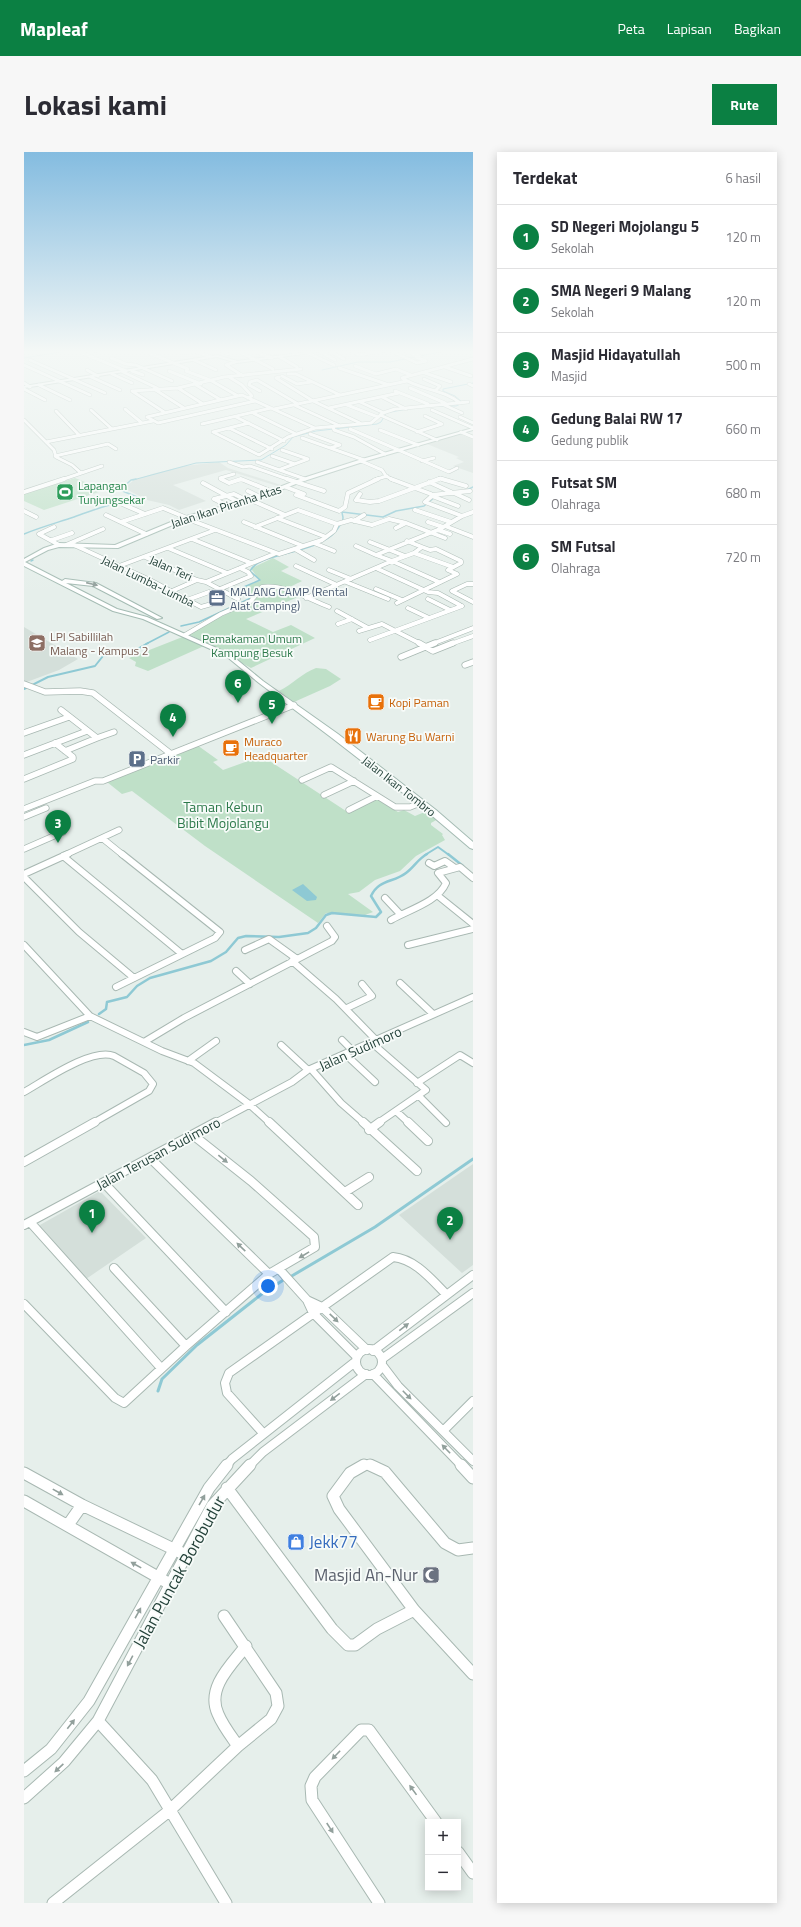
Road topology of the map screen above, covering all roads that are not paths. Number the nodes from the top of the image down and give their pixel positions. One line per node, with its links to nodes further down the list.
1 (36, 432): 21 (street)
2 (76, 432): 16 (street)
3 (97, 432): 16 (street)
4 (214, 432): 25 (street)
5 (237, 432): 25 (street)
6 (266, 432): 20 (street)
7 (291, 432): 14 (street)
8 (303, 432): 14 (street)
9 (342, 432): 28 (street)
10 (356, 432): 27 (street)
11 (384, 432): 22 (street)
12 (417, 432): 19 (street)
13 (461, 432): 17 (street); 19 (street, Jalan Ikan Piranha Atas)
14 (296, 434): 20 (street)
15 (310, 434): 23 (street)
16 (79, 435): 21 (street)
17 (473, 437)
18 (302, 438): 23 (street)
19 (437, 440): 22 (street, Jalan Ikan Piranha Atas)
20 (284, 441): 25 (street)
21 (46, 442): 29 (street)
22 (418, 445): 27 (street, Jalan Ikan Piranha Atas)
23 (330, 448): 32 (street)
24 (116, 449): 29 (street)
25 (272, 449)
26 (282, 450): 36 (street)
27 (399, 450): 28 (street, Jalan Ikan Piranha Atas); 33 (street)
28 (385, 454): 32 (street, Jalan Ikan Piranha Atas)
29 (55, 456): 41 (street)
30 (272, 456): 36 (street)
31 (434, 458): 33 (street)
32 (362, 461): 43 (street); 45 (street, Jalan Ikan Piranha Atas)
33 (421, 461): 40 (street)
34 (229, 462): 46 (street)
35 (257, 462): 39 (street)
36 (295, 464): 39 (street)
37 (102, 466): 41 (street)
38 (457, 468): 40 (street)
39 (281, 469): 45 (street)
40 (449, 472): 44 (street)
41 (80, 473): 57 (street)
42 (234, 474): 47 (street)
43 (386, 475): 52 (street); 75 (street)
44 (440, 478): 48 (street); 50 (street)
45 (305, 479): 46 (street, Jalan Ikan Piranha Atas)
46 (299, 481): 51 (street, Jalan Ikan Piranha Atas); 54 (street)
47 (248, 482): 53 (street); 58 (street)
48 (429, 482): 52 (street); 59 (street)
49 (203, 483): 53 (street)
50 (466, 486)
51 (286, 487): 58 (street, Jalan Ikan Piranha Atas); 68 (street)
52 (414, 488): 60 (street); 65 (street)
53 (216, 490): 62 (street)
54 (324, 490)
55 (248, 491): 64 (street)
56 (470, 491): 59 (street)
57 (24, 492)
58 (273, 492): 64 (street, Jalan Ikan Piranha Atas)
59 (452, 493): 65 (street); 69 (street)
60 (360, 494)
61 (296, 495): 72 (street)
62 (226, 496): 66 (street); 67 (street); 70 (street)
63 (209, 497): 66 (street)
64 (260, 497): 67 (street, Jalan Ikan Piranha Atas)
65 (433, 497): 74 (street); 85 (street)
66 (214, 499): 73 (street)
67 (249, 500): 70 (street, Jalan Ikan Piranha Atas); 83 (street)
68 (322, 500)
69 (469, 500)
70 (240, 503): 73 (street, Jalan Ikan Piranha Atas)
71 (120, 504): 80 (street)
72 (318, 504): 75 (street); 78 (street)
73 (228, 506): 87 (street, Jalan Ikan Piranha Atas)
74 (458, 506)
75 (326, 507): 81 (street)
76 (415, 510): 93 (street)
77 (24, 511): 86 (street)
78 (305, 512): 81 (street); 83 (street)
79 (473, 512): 85 (street)
80 (145, 514): 87 (street); 90 (street)
81 (312, 514): 94 (street)
82 (106, 515): 90 (street)
83 (285, 515): 88 (street)
84 (364, 515): 89 (street)
85 (462, 516): 93 (street)
86 (36, 517)
87 (186, 518): 101 (street); 108 (street, Jalan Ikan Piranha Atas)
88 (277, 518): 97 (street); 110 (street)
89 (354, 521): 94 (street); 95 (street)
90 (121, 522): 108 (street)
91 (244, 522): 97 (street)
92 (428, 522): 98 (street)
93 (450, 522): 98 (street); 104 (street)
94 (340, 523): 110 (street)
95 (406, 523): 99 (street); 106 (street)
96 (54, 527): 114 (street)
97 (256, 527): 121 (street)
98 (444, 527): 102 (street); 111 (street)
99 (396, 528)
100 (103, 529): 107 (street)
101 (215, 530): 113 (street); 129 (street)
102 (438, 530): 106 (street); 109 (street)
103 (84, 531): 107 (street)
104 (472, 532)
105 (72, 533): 114 (street)
106 (431, 533): 112 (street); 115 (street)
107 (91, 534): 119 (street)
108 (146, 534): 120 (street, Jalan Ikan Piranha Atas)
109 (450, 534)
110 (326, 537): 117 (street)
111 (473, 537)
112 (445, 538)
113 (192, 539): 124 (street); 137 (street)
114 (52, 540): 118 (street)
115 (407, 541): 123 (street); 125 (street)
116 (370, 542): 125 (street)
117 (317, 544): 121 (street); 127 (street)
118 (59, 545): 119 (street, Jalan Ikan Piranha Atas); 135 (street, Jalan Ikan Piranha Atas)
119 (66, 545): 120 (street, Jalan Ikan Piranha Atas)
120 (74, 545): 139 (street, Jalan Lumba-Lumba)
121 (303, 546): 126 (street)
122 (356, 546): 130 (street)
123 (422, 547): 128 (street); 138 (street)
124 (168, 548): 132 (street); 145 (street)
125 (388, 549): 130 (street); 131 (street)
126 (297, 551): 129 (street); 134 (street)
127 (334, 551)
128 (414, 552): 131 (street); 141 (street)
129 (274, 554): 137 (street)
130 (376, 555): 136 (street)
131 (405, 556): 136 (street)
132 (145, 557): 139 (street); 146 (street, Jalan Teri)
133 (447, 559): 138 (street)
134 (314, 560)
135 (24, 561): 165 (street, one-way to 165); 169 (street)
136 (392, 562): 143 (street); 149 (street)
137 (251, 563): 142 (street)
138 (459, 564): 141 (street)
139 (119, 566): 155 (street, Jalan Lumba-Lumba)
140 (296, 566): 151 (street)
141 (453, 567): 149 (street)
142 (240, 568): 145 (street); 152 (street)
143 (378, 568): 147 (street); 154 (street)
144 (329, 570): 147 (street)
145 (227, 573): 148 (street)
146 (197, 580): 148 (street, Jalan Teri); 155 (street)
147 (348, 580): 151 (street); 159 (street)
148 (206, 582): 152 (street, Jalan Teri)
149 (439, 582): 154 (street)
150 (473, 584): 163 (street)
151 (337, 585): 157 (street)
152 (220, 589): 158 (street, Jalan Teri)
153 (376, 589): 154 (street)
154 (423, 590): 167 (street)
155 (172, 591): 161 (street, Jalan Lumba-Lumba)
156 (209, 592): 161 (street)
157 (306, 598): 164 (street); 177 (street)
158 (238, 599)
159 (388, 599)
160 (428, 599): 167 (street)
161 (187, 600): 162 (street, Jalan Lumba-Lumba)
162 (222, 600)
163 (473, 602)
164 (328, 607)
165 (141, 608): 169 (street); 177 (street)
166 (408, 608): 170 (street)
167 (450, 610): 170 (street)
168 (337, 611): 171 (street)
169 (126, 614): 177 (street)
170 (429, 618): 175 (street)
171 (352, 619): 172 (street); 173 (street)
172 (338, 624)
173 (368, 628): 175 (street); 176 (street)
174 (473, 628): 178 (street)
175 (394, 631): 181 (street); 182 (street)
176 (359, 632)
177 (185, 634): 187 (street, Jalan Ikan Tombro)
178 (458, 634): 180 (street); 182 (street)
179 (473, 636): 180 (street)
180 (466, 638): 182 (street)
181 (370, 640)
182 (430, 650): 183 (street)
183 (402, 658)
184 (473, 662): 185 (street)
185 (465, 665)
186 (28, 686): 196 (street)
187 (294, 705): 196 (street); 203 (street, Jalan Ikan Tombro)
188 (61, 710): 189 (street)
189 (69, 717): 190 (street); 192 (street)
190 (87, 731): 193 (street); 194 (street)
191 (114, 732): 193 (street)
192 (24, 734)
193 (97, 738): 195 (street)
194 (55, 743): 195 (street); 197 (street)
195 (65, 751): 198 (street)
196 (171, 754): 205 (street)
197 (24, 755)
198 (24, 778)
199 (302, 780): 200 (street)
200 (354, 781): 201 (street); 202 (street)
201 (324, 795)
202 (377, 796): 203 (street); 206 (street)
203 (420, 803): 211 (street, Jalan Ikan Tombro)
204 (46, 808): 207 (street)
205 (24, 809)
206 (349, 810)
207 (24, 817)
208 (119, 830): 210 (street)
209 (63, 832): 212 (street)
210 (102, 838): 213 (street); 229 (street)
211 (473, 846)
212 (24, 849)
213 (63, 856): 216 (street); 229 (street)
214 (429, 863): 215 (street)
215 (455, 868): 218 (street); 219 (street)
216 (24, 874)
217 (24, 878): 232 (street)
218 (473, 878)
219 (437, 895): 221 (street); 223 (street)
220 (385, 898): 221 (street)
221 (400, 914): 222 (street)
222 (391, 920)
223 (473, 924)
224 (327, 926): 230 (street)
225 (473, 928): 227 (street)
226 (24, 945): 240 (street)
227 (408, 945)
228 (245, 950): 230 (street)
229 (182, 954): 232 (street)
230 (295, 960): 234 (street); 238 (street)
231 (236, 970): 234 (street)
232 (134, 978): 236 (street)
233 (400, 983): 239 (street)
234 (250, 984): 244 (street)
235 (362, 984): 238 (street)
236 (116, 987)
237 (473, 996): 239 (street, Jalan Sudimoro)
238 (347, 1008): 245 (street)
239 (433, 1014): 245 (street, Jalan Sudimoro)
240 (90, 1016): 241 (street); 244 (street)
241 (24, 1032)
242 (342, 1040): 247 (street)
243 (216, 1041): 249 (street)
244 (144, 1042): 249 (street)
245 (374, 1042): 247 (street, Jalan Sudimoro); 253 (street)
246 (281, 1045): 251 (street)
247 (353, 1051): 248 (street, Jalan Sudimoro)
248 (345, 1054): 251 (street, Jalan Sudimoro); 252 (street)
249 (193, 1063): 256 (street)
250 (473, 1063): 253 (street)
251 (310, 1070): 256 (street, Jalan Sudimoro); 259 (street)
252 (375, 1082)
253 (417, 1083): 255 (street)
254 (24, 1092): 263 (street)
255 (419, 1096): 257 (street); 258 (street)
256 (249, 1104): 260 (street, Jalan Terusan Sudimoro); 267 (street)
257 (397, 1112): 259 (street); 261 (street)
258 (446, 1123)
259 (369, 1130): 264 (street)
260 (193, 1135): 262 (street, Jalan Terusan Sudimoro); 271 (street, one-way to 271)
261 (428, 1141)
262 (150, 1158): 266 (street, Jalan Terusan Sudimoro); 272 (street, one-way to 262)
263 (24, 1162)
264 (417, 1171)
265 (369, 1177): 267 (street)
266 (104, 1183): 269 (street, Jalan Terusan Sudimoro); 279 (street)
267 (345, 1192): 268 (street)
268 (358, 1205)
269 (27, 1224): 285 (street)
270 (114, 1268): 281 (street)
271 (280, 1271): 272 (street); 276 (street)
272 (269, 1274): 279 (street)
273 (473, 1275): 275 (street)
274 (473, 1293): 284 (street)
275 (446, 1294): 278 (street); 282 (street, one-way to 275)
276 (307, 1300): 278 (street); 280 (street)
277 (24, 1304): 285 (street)
278 (322, 1307): 280 (street); 282 (street, one-way to 282)
279 (226, 1312): 281 (street)
280 (313, 1313): 283 (street); 289 (street)
281 (186, 1346): 285 (street)
282 (370, 1350): 283 (street); 284 (street)
283 (356, 1359): 286 (street); 289 (street, Jalan Puncak Borobudur)
284 (382, 1362): 286 (street); 288 (street, one-way to 288)
285 (162, 1368)
286 (370, 1374): 292 (street, one-way to 286); 293 (street, Jalan Puncak Borobudur, one-way to 293)
287 (473, 1401): 288 (street)
288 (443, 1431): 290 (street)
289 (263, 1433): 297 (street, Jalan Puncak Borobudur, one-way to 289)
290 (473, 1462)
291 (24, 1473): 295 (street, one-way to 295)
292 (473, 1477)
293 (227, 1488): 299 (street, Jalan Puncak Borobudur); 302 (street)
294 (24, 1501): 296 (street)
295 (82, 1505): 296 (street); 297 (street)
296 (68, 1525): 300 (street, one-way to 296)
297 (174, 1548): 299 (street); 300 (street, Jalan Puncak Borobudur)
298 (473, 1548): 302 (street)
299 (186, 1556): 301 (street, Jalan Puncak Borobudur)
300 (158, 1577): 301 (street); 308 (street, Jalan Puncak Borobudur, one-way to 300)
301 (170, 1584): 306 (street, Jalan Puncak Borobudur, one-way to 306)
302 (414, 1610): 305 (street)
303 (224, 1616): 304 (street)
304 (246, 1646): 307 (street); 307 (street)
305 (472, 1671)
306 (98, 1721): 309 (street, Jalan Puncak Borobudur, one-way to 309); 310 (street)
307 (238, 1746): 310 (street)
308 (24, 1771)
309 (24, 1798)
310 (169, 1811): 314 (street); 315 (street)
311 (434, 1819): 316 (street, one-way to 316)
312 (460, 1855): 313 (street)
313 (473, 1873)
314 (53, 1903)
315 (226, 1903)
316 (379, 1903)

